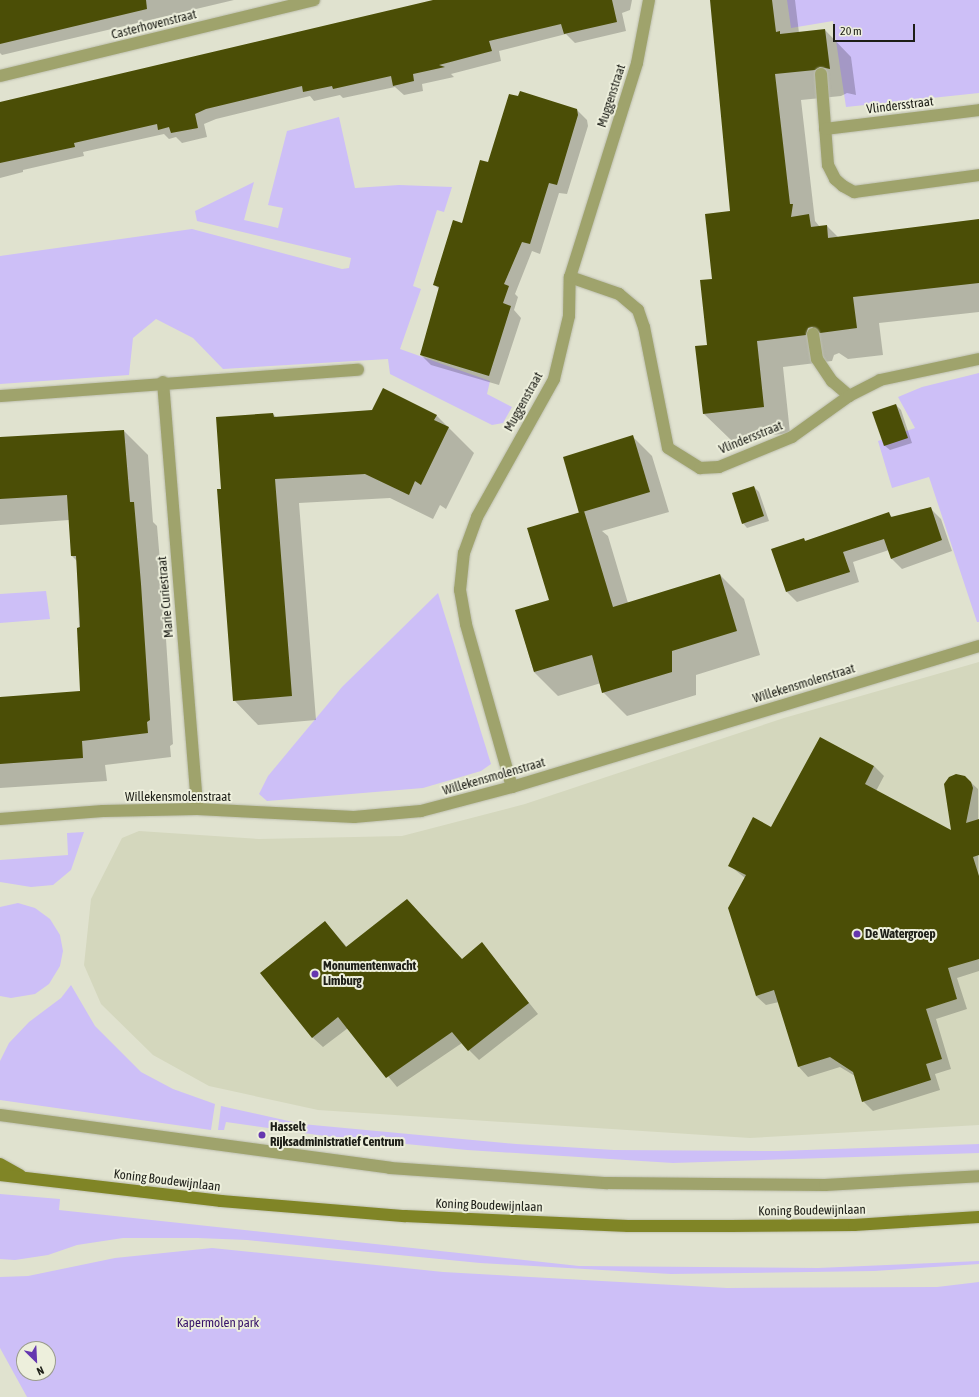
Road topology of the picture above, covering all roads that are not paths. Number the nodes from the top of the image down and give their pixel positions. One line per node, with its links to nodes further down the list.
1 (314, 0): 4 (street, Casterhovenstraat)
2 (649, 0): 8 (street, Muggenstraat)
3 (821, 74): 6 (street)
4 (0, 76)
5 (979, 110): 6 (street, Vlindersstraat)
6 (824, 129): 7 (street)
7 (979, 176)
8 (570, 277): 14 (street, Vlindersstraat); 16 (street, Muggenstraat)
9 (813, 334): 14 (street)
10 (979, 359): 14 (street, Vlindersstraat)
11 (358, 370): 12 (street)
12 (163, 382): 13 (street); 17 (street, Marie Curiestraat)
13 (0, 396)
14 (849, 396)
15 (979, 646): 16 (street, Willekensmolenstraat)
16 (512, 787): 17 (street, Willekensmolenstraat)
17 (198, 808): 18 (street, Willekensmolenstraat)
18 (0, 820)
19 (0, 1115): 22 (street)
20 (0, 1164): 23 (main road)
21 (0, 1175): 23 (main road, Koning Boudewijnlaan)
22 (979, 1176)
23 (26, 1178): 24 (main road, Koning Boudewijnlaan)
24 (979, 1217)

